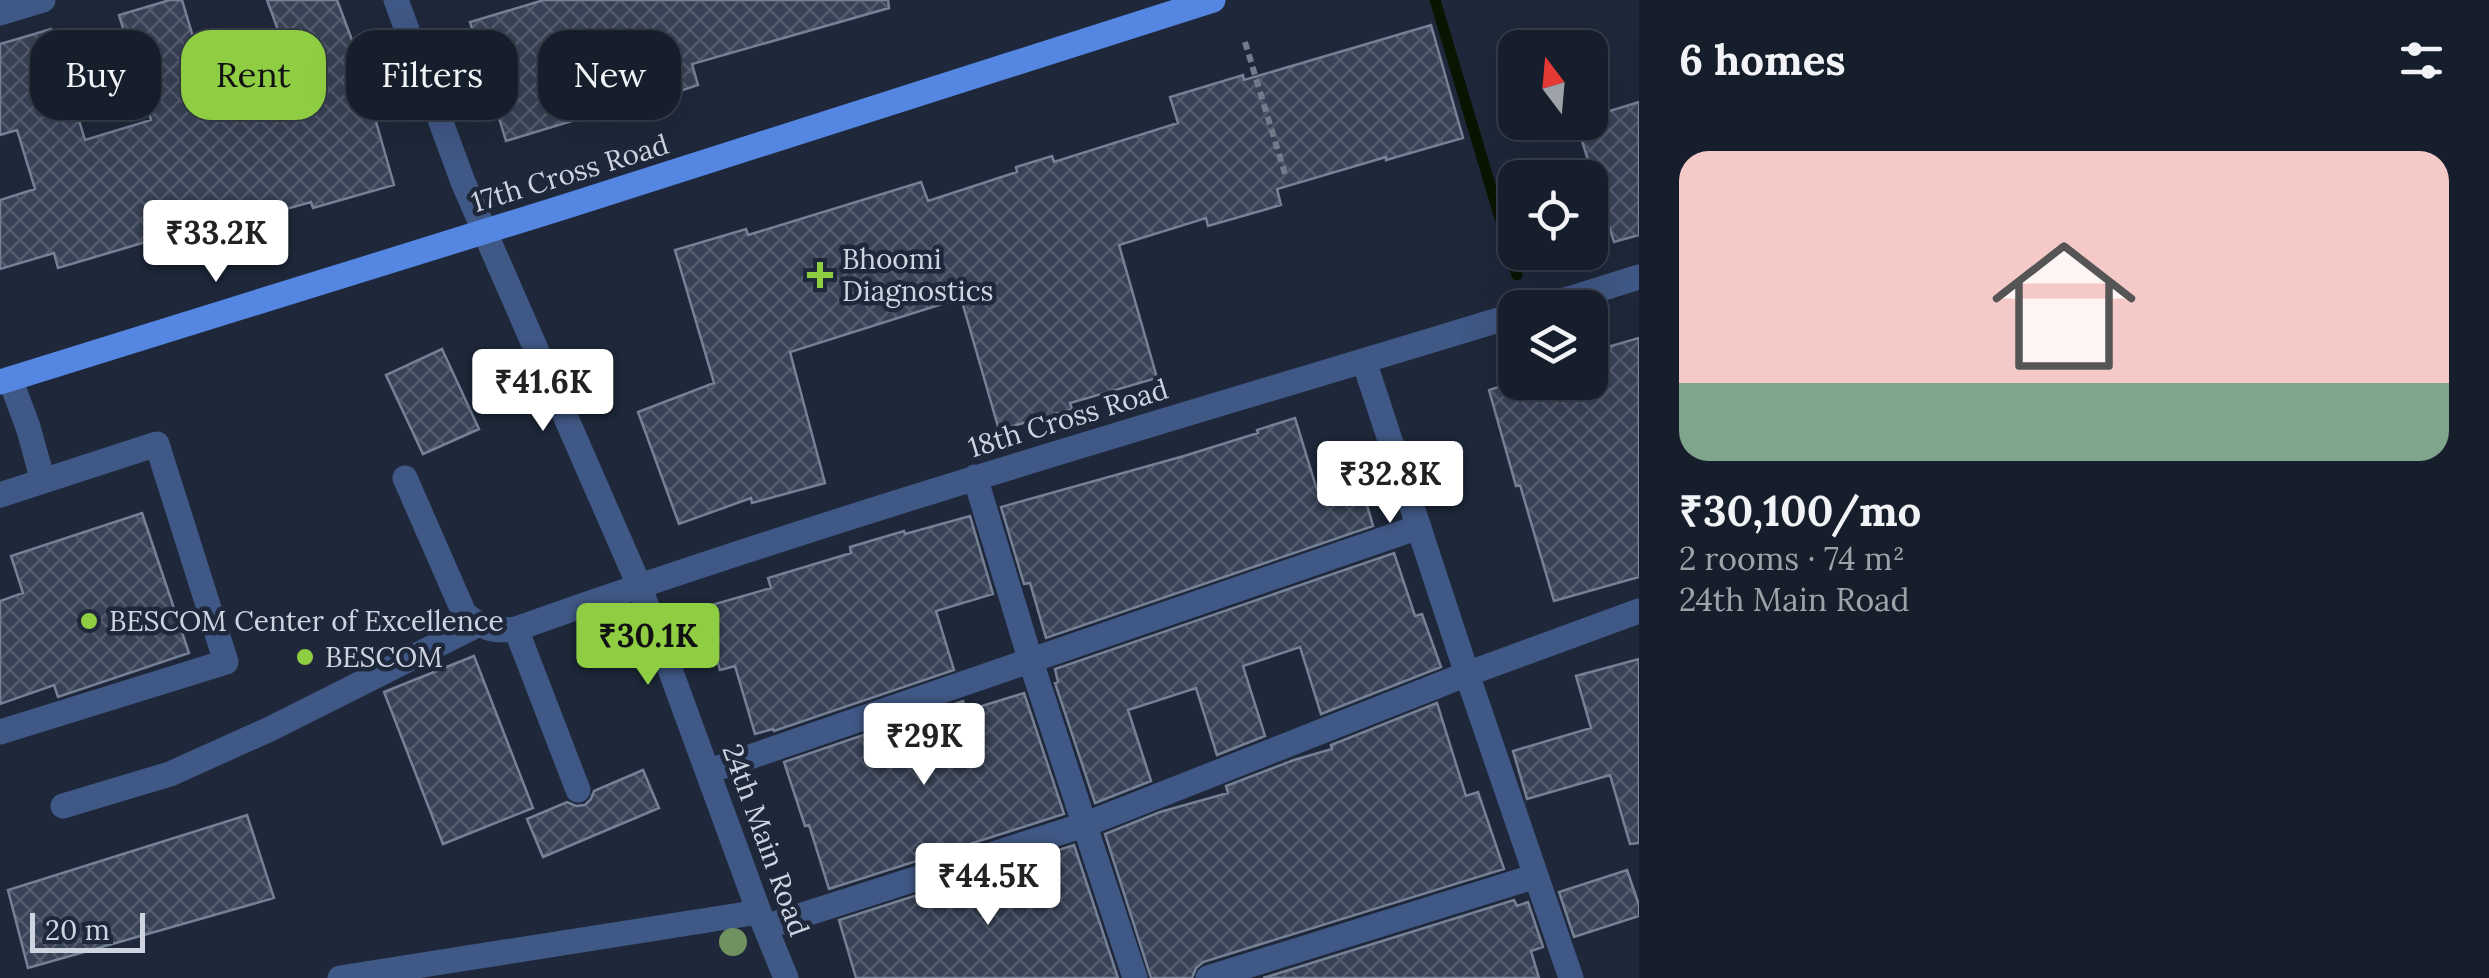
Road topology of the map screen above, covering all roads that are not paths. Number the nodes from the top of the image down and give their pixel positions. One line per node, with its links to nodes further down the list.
1 (43, 0): 4 (street)
2 (396, 0): 5 (street, 24th Main Road)
3 (1214, 0): 5 (main road, 17th Cross Road)
4 (0, 13)
5 (484, 231): 10 (main road, 17th Cross Road); 16 (street, 24th Main Road)
6 (1639, 277): 7 (street)
7 (1597, 290)
8 (1498, 320): 9 (street, 18th Cross Road)
9 (1364, 361): 12 (street, 18th Cross Road); 15 (street)
10 (5, 380): 13 (street)
11 (405, 478): 18 (street)
12 (974, 478): 16 (street, 18th Cross Road); 20 (street)
13 (44, 481): 14 (street); 22 (street)
14 (0, 496)
15 (1419, 527): 20 (street); 21 (street)
16 (640, 585): 19 (street, 18th Cross Road); 23 (street, 24th Main Road)
17 (1639, 611): 21 (street)
18 (477, 624): 19 (street); 25 (street)
19 (516, 629): 24 (street)
20 (1031, 662): 23 (street); 26 (street)
21 (1468, 674): 26 (street); 27 (street)
22 (0, 732)
23 (708, 770): 28 (street, 24th Main Road)
24 (578, 790)
25 (63, 806)
26 (1084, 825): 28 (street); 31 (street)
27 (1536, 876): 32 (street); 33 (street)
28 (762, 920): 29 (street); 30 (street, 24th Main Road)
29 (340, 978)
30 (786, 978)
31 (1135, 978)
32 (1208, 978)
33 (1572, 978)

